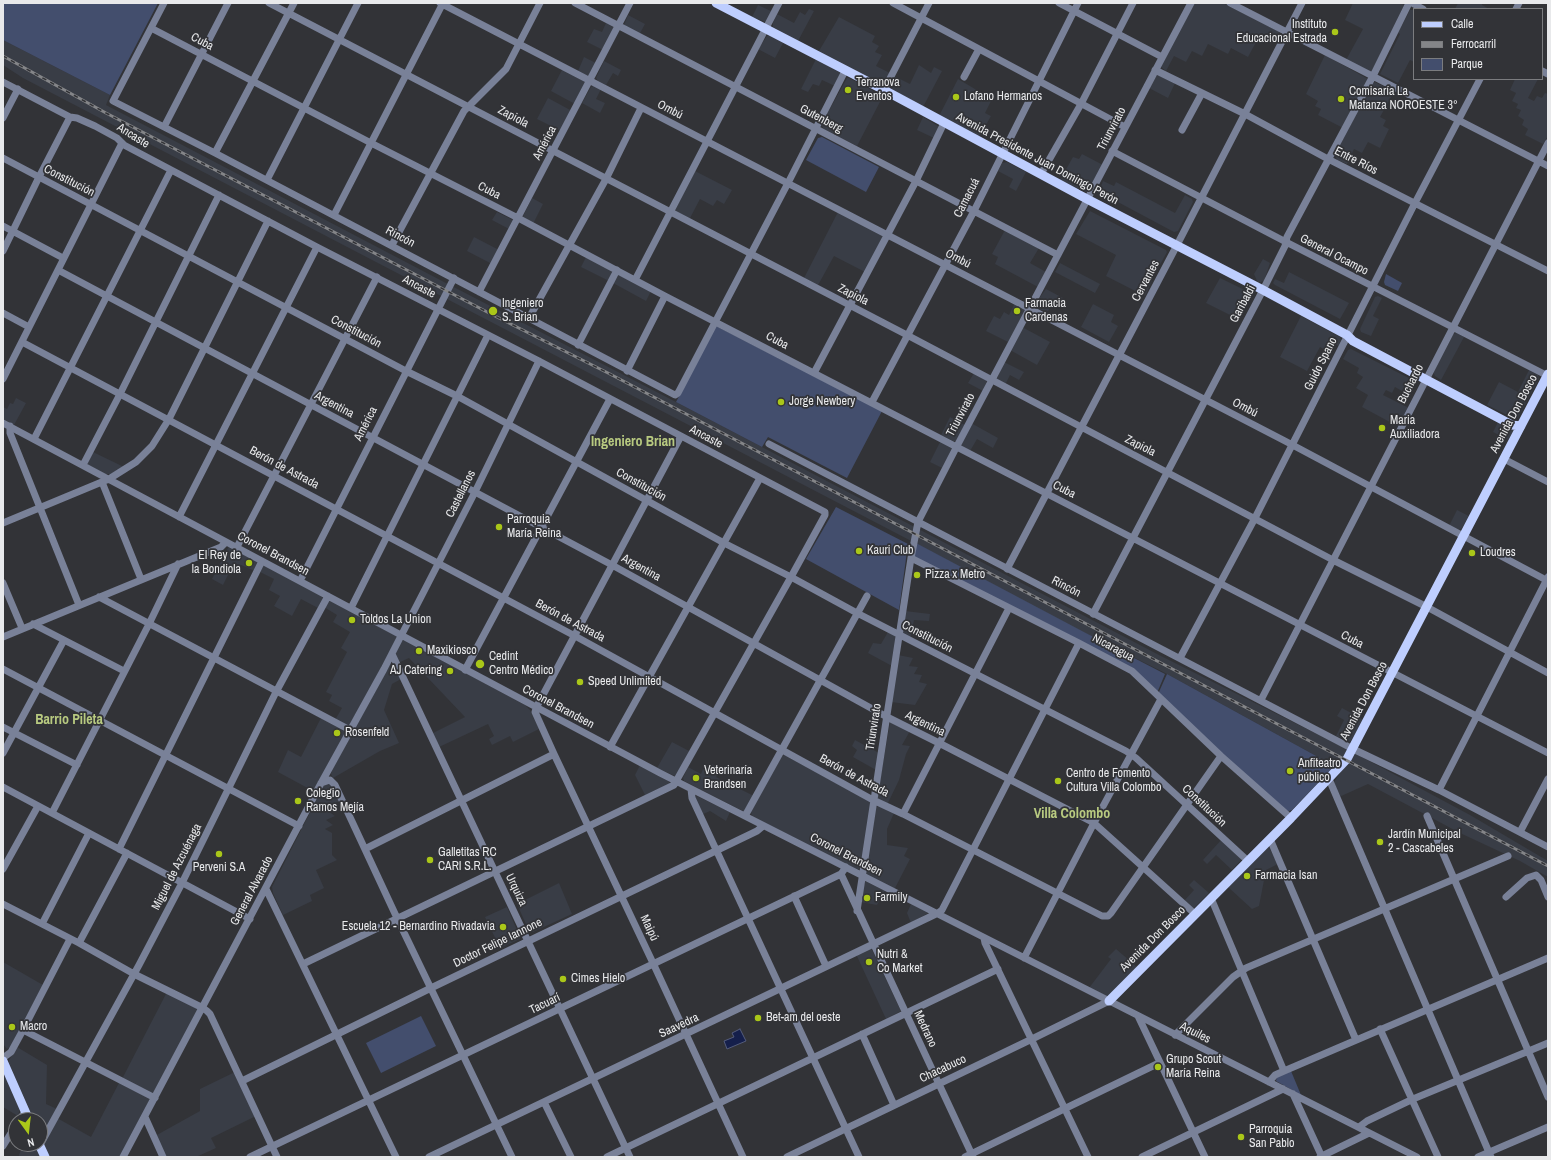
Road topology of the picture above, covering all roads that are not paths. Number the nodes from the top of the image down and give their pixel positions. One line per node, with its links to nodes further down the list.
1 (164, 3): 26 (street)
2 (228, 3): 33 (street)
3 (269, 3): 23 (street, Zapiola)
4 (294, 3): 23 (street)
5 (358, 3): 30 (street)
6 (442, 3): 31 (street, Ombú); 37 (street)
7 (540, 3): 31 (street)
8 (575, 3): 25 (street, Gutenberg)
9 (630, 3): 25 (street, América)
10 (716, 3): 27 (main road, Avenida Presidente Juan Domingo Perón)
11 (780, 3): 27 (street)
12 (893, 3): 24 (street)
13 (929, 3): 24 (street)
14 (1059, 3): 22 (street)
15 (1078, 3): 22 (street, Camacuá)
16 (1133, 3): 29 (street)
17 (1191, 3): 34 (street, Triunvirato)
18 (1230, 3): 28 (street)
19 (1302, 3): 28 (street, Cervantes)
20 (1411, 3): 21 (street); 38 (street, Garibaldi)
21 (1421, 8)
22 (1074, 11): 29 (street); 40 (street, Camacuá)
23 (288, 14): 30 (street, Zapiola); 42 (street)
24 (921, 18): 32 (street); 47 (street)
25 (619, 26): 43 (street, América); 45 (street, Gutenberg)
26 (151, 28): 33 (street, Cuba); 58 (street, Rincón)
27 (766, 29): 36 (main road, Avenida Presidente Juan Domingo Perón); 45 (street)
28 (1287, 32): 38 (street); 53 (street, Cervantes)
29 (1117, 34): 34 (street); 49 (street)
30 (339, 40): 37 (street, Zapiola); 51 (street)
31 (519, 44): 43 (street, Ombú); 50 (street)
32 (979, 49): 39 (street); 40 (street)
33 (202, 55): 42 (street, Cuba); 58 (street)
34 (1162, 57): 35 (street, Triunvirato)
35 (1156, 70): 48 (street, Entre Ríos); 59 (street, Triunvirato)
36 (845, 71): 47 (main road, Avenida Presidente Juan Domingo Perón); 60 (street)
37 (406, 74): 50 (street, Zapiola); 64 (street)
38 (1373, 76): 56 (street); 71 (street, Garibaldi)
39 (964, 77)
40 (1038, 80): 49 (street); 69 (street, Camacuá)
41 (1479, 80): 56 (street, Guido Spano)
42 (253, 81): 51 (street, Cuba); 68 (street)
43 (590, 81): 52 (street, Ombú); 66 (street, América)
44 (3, 82): 46 (street, Ancaste)
45 (736, 87): 60 (street, Gutenberg); 62 (street)
46 (18, 90): 54 (street, Ancaste); 55 (street)
47 (884, 90): 57 (main road, Avenida Presidente Juan Domingo Perón)
48 (1202, 93): 53 (street, Entre Ríos); 61 (street)
49 (1080, 104): 59 (street); 76 (street)
50 (468, 106): 66 (street, Zapiola); 75 (street)
51 (305, 108): 64 (street, Cuba); 79 (street)
52 (641, 108): 62 (street, Ombú); 78 (street)
53 (1245, 114): 71 (street, Entre Ríos); 83 (street, Cervantes)
54 (70, 117): 63 (street, Ancaste); 77 (street)
55 (3, 118)
56 (1459, 120): 72 (street); 85 (street, Guido Spano)
57 (944, 123): 69 (main road, Avenida Presidente Juan Domingo Perón); 80 (street)
58 (164, 127): 68 (street, Rincón)
59 (1125, 127): 67 (street, Triunvirato)
60 (816, 129): 80 (street, Gutenberg); 81 (street)
61 (1182, 130)
62 (708, 141): 81 (street, Ombú); 88 (street)
63 (122, 143): 74 (street, Ancaste); 86 (street)
64 (371, 143): 75 (street, Cuba); 89 (street)
65 (1548, 143): 72 (street, Buchardo)
66 (553, 151): 78 (street, Zapiola); 90 (street, América)
67 (1112, 151): 83 (street, General Ocampo); 84 (street, Triunvirato)
68 (215, 153): 79 (street, Rincón)
69 (1002, 153): 76 (main road, Avenida Presidente Juan Domingo Perón); 87 (street, Camacuá)
70 (3, 158): 77 (street, Constitución)
71 (1328, 159): 85 (street, Entre Ríos); 96 (street, Garibaldi)
72 (1538, 161): 73 (street); 97 (street, Buchardo)
73 (1548, 166)
74 (171, 170): 82 (street, Ancaste); 93 (street)
75 (430, 174): 90 (street, Cuba); 98 (street)
76 (1041, 174): 84 (main road, Avenida Presidente Juan Domingo Perón)
77 (39, 177): 86 (street, Constitución); 94 (street)
78 (606, 179): 88 (street, Zapiola); 99 (street)
79 (267, 180): 89 (street, Rincón)
80 (916, 181): 87 (street, Gutenberg); 95 (street)
81 (788, 183): 95 (street, Ombú); 103 (street)
82 (219, 195): 91 (street, Ancaste); 104 (street)
83 (1202, 198): 96 (street, General Ocampo); 100 (street, Cervantes)
84 (1087, 199): 100 (main road, Avenida Presidente Juan Domingo Perón); 105 (street, Triunvirato)
85 (1415, 203): 97 (street, Entre Ríos); 115 (street, Guido Spano)
86 (91, 204): 93 (street, Constitución); 106 (street)
87 (974, 211): 105 (street, Gutenberg); 107 (street, Camacuá)
88 (671, 213): 103 (street, Zapiola); 113 (street)
89 (334, 215): 98 (street, Rincón)
90 (518, 218): 99 (street, Cuba); 117 (street, América)
91 (268, 221): 101 (street, Ancaste); 114 (street)
92 (3, 226): 94 (street)
93 (140, 230): 104 (street, Constitución); 118 (street)
94 (13, 231): 102 (street); 106 (street)
95 (887, 234): 107 (street, Ombú); 120 (street)
96 (1286, 242): 115 (street, General Ocampo); 116 (street, Garibaldi)
97 (1496, 244): 110 (street, Entre Ríos); 129 (street, Buchardo)
98 (392, 245): 112 (street, Rincón)
99 (569, 245): 109 (street, Cuba); 125 (street)
100 (1177, 245): 116 (main road, Avenida Presidente Juan Domingo Perón); 137 (street, Cervantes)
101 (317, 247): 111 (street, Ancaste); 121 (street)
102 (3, 251)
103 (750, 254): 120 (street, Zapiola); 126 (street)
104 (189, 255): 114 (street, Constitución); 127 (street)
105 (1058, 255): 122 (street, Triunvirato)
106 (63, 258): 108 (street)
107 (945, 264): 122 (street, Ombú); 132 (street, Camacuá)
108 (58, 270): 118 (street, Argentina); 128 (street)
109 (617, 270): 113 (street, Cuba); 135 (street)
110 (1548, 271)
111 (377, 277): 123 (street, Ancaste); 133 (street)
112 (454, 278): 117 (street, Rincón); 123 (street, América)
113 (635, 280): 119 (street, Cuba)
114 (238, 281): 121 (street, Constitución); 136 (street)
115 (1373, 286): 129 (street, General Ocampo); 131 (street, Guido Spano)
116 (1263, 290): 131 (main road, Avenida Presidente Juan Domingo Perón); 151 (street, Garibaldi)
117 (479, 292): 125 (street, Rincón)
118 (107, 296): 127 (street, Argentina); 139 (street)
119 (665, 296): 126 (street, Cuba); 141 (street)
120 (850, 306): 132 (street, Zapiola); 142 (street)
121 (287, 308): 133 (street, Constitución); 143 (street)
122 (1030, 308): 137 (street, Ombú); 147 (street, Triunvirato)
123 (438, 309): 130 (street, Ancaste); 140 (street, América)
124 (3, 313): 128 (street)
125 (529, 318): 135 (street, Rincón)
126 (715, 321): 141 (street, Rincón); 142 (street, Cuba)
127 (155, 322): 136 (street, Argentina); 148 (street)
128 (29, 327): 134 (street)
129 (1452, 327): 144 (street, General Ocampo); 145 (street, Buchardo)
130 (488, 335): 138 (street, Ancaste); 149 (street)
131 (1347, 335): 145 (main road, Avenida Presidente Juan Domingo Perón); 164 (street, Guido Spano)
132 (907, 336): 147 (street, Zapiola); 152 (street, Camacuá)
133 (345, 339): 140 (street, Constitución); 153 (street)
134 (22, 342): 139 (street, Berón de Astrada); 146 (street)
135 (578, 345): 141 (street, Rincón)
136 (204, 349): 143 (street, Argentina); 154 (street)
137 (1120, 356): 151 (street, Ombú); 158 (street, Cervantes)
138 (539, 361): 150 (street, Ancaste); 155 (street, Castellanos)
139 (70, 367): 148 (street, Berón de Astrada); 161 (street)
140 (406, 371): 149 (street, Constitución); 160 (street, América)
141 (627, 371)
142 (814, 373): 152 (street, Cuba)
143 (253, 374): 153 (street, Argentina); 162 (street)
144 (1548, 375): 157 (main road, Avenida Don Bosco)
145 (1427, 377): 157 (main road, Avenida Presidente Juan Domingo Perón); 175 (street, Buchardo)
146 (3, 379)
147 (992, 381): 158 (street, Zapiola); 165 (street, Triunvirato)
148 (120, 394): 154 (street, Berón de Astrada); 168 (street)
149 (457, 396): 155 (street, Constitución); 169 (street)
150 (610, 399): 159 (street, Ancaste); 167 (street)
151 (1205, 400): 164 (street, Ombú); 170 (street, Garibaldi)
152 (872, 402): 165 (street, Cuba)
153 (311, 405): 160 (street, Argentina); 171 (street)
154 (169, 419): 162 (street, Berón de Astrada); 173 (street)
155 (507, 424): 167 (street, Constitución); 176 (street, Castellanos)
156 (6, 425): 161 (street, Coronel Brandsen); 179 (street)
157 (1520, 426): 166 (main road, Avenida Don Bosco)
158 (1082, 428): 170 (street, Zapiola); 177 (street, Cervantes)
159 (681, 436): 172 (street, Ancaste); 178 (street)
160 (372, 437): 169 (street, Argentina); 180 (street, América)
161 (34, 439): 168 (street, Coronel Brandsen)
162 (217, 444): 171 (street, Berón de Astrada); 181 (street)
163 (769, 444): 183 (street, Rincón)
164 (1292, 445): 175 (street, Ombú); 182 (street, Guido Spano)
165 (957, 446): 177 (street, Cuba); 183 (street, Triunvirato)
166 (1504, 459): 174 (street); 187 (main road, Avenida Don Bosco)
167 (576, 462): 178 (street, Constitución); 185 (street)
168 (83, 465): 173 (street, Coronel Brandsen)
169 (424, 465): 176 (street, Argentina); 186 (street)
170 (1167, 473): 182 (street, Zapiola); 188 (street, Garibaldi)
171 (275, 476): 180 (street, Berón de Astrada); 191 (street)
172 (760, 478): 190 (street); 199 (street, Ancaste)
173 (106, 481): 179 (street); 181 (street, Coronel Brandsen); 200 (street)
174 (1548, 482)
175 (1370, 487): 187 (street, Ombú); 193 (street, Buchardo)
176 (474, 492): 185 (street, Argentina); 195 (street, Castellanos)
177 (1048, 494): 188 (street, Cuba); 198 (street, Cervantes)
178 (646, 500): 190 (street, Constitución); 197 (street)
179 (40, 508): 184 (street); 209 (street)
180 (336, 508): 186 (street, Berón de Astrada); 202 (street, América)
181 (180, 517): 189 (street, Coronel Brandsen)
182 (1254, 518): 193 (street, Zapiola); 204 (street, Guido Spano)
183 (918, 522): 192 (street, Triunvirato); 198 (street, Rincón)
184 (3, 523)
185 (541, 528): 197 (street, Argentina); 208 (street)
186 (387, 535): 195 (street, Berón de Astrada); 212 (street)
187 (1464, 537): 201 (street, Ombú); 211 (main road, Avenida Don Bosco)
188 (1132, 538): 204 (street, Cuba); 215 (street, Garibaldi)
189 (226, 542): 191 (street, Coronel Brandsen); 196 (street)
190 (724, 542): 199 (street, Constitución); 210 (street)
191 (237, 547): 194 (street, Coronel Brandsen)
192 (911, 558): 213 (street, Nicaragua); 221 (street, Triunvirato)
193 (1333, 560): 211 (street, Zapiola); 218 (street, Buchardo)
194 (262, 561): 202 (street, Coronel Brandsen); 229 (street)
195 (438, 562): 208 (street, Berón de Astrada); 220 (street, Castellanos)
196 (178, 564): 200 (street); 217 (street)
197 (612, 565): 210 (street, Argentina); 222 (street)
198 (1007, 569): 215 (street, Rincón)
199 (791, 577): 214 (street, Constitución); 226 (street)
200 (141, 579): 207 (street)
201 (1547, 579): 227 (street)
202 (300, 580): 205 (street, Coronel Brandsen)
203 (3, 583): 219 (street)
204 (1220, 584): 218 (street, Cuba); 230 (street, Guido Spano)
205 (328, 596): 212 (street, Coronel Brandsen); 240 (street, Miguel de Azcuénaga)
206 (867, 596): 214 (street)
207 (99, 597): 209 (street); 217 (street)
208 (504, 598): 222 (street, Berón de Astrada); 232 (street)
209 (79, 605): 216 (street)
210 (687, 607): 226 (street, Argentina); 237 (street)
211 (1427, 607): 227 (street); 235 (main road, Avenida Don Bosco)
212 (351, 608): 220 (street, Coronel Brandsen)
213 (1009, 608): 225 (street, Nicaragua); 236 (street)
214 (858, 613): 221 (street, Constitución); 238 (street)
215 (1093, 614): 230 (street, Rincón)
216 (33, 624): 219 (street); 224 (street)
217 (149, 624): 229 (street); 233 (street)
218 (1300, 625): 235 (street, Cuba); 242 (street, Buchardo)
219 (22, 628): 223 (street)
220 (401, 635): 228 (street, General Alvarado); 232 (street, Coronel Brandsen)
221 (899, 635): 236 (street, Constitución); 247 (street, Triunvirato)
222 (575, 636): 237 (street, Berón de Astrada); 243 (street)
223 (3, 637)
224 (64, 640): 233 (street); 239 (street)
225 (1079, 642): 241 (street, Nicaragua); 244 (street)
226 (754, 644): 238 (street, Argentina); 245 (street)
227 (1508, 652): 234 (street); 246 (street)
228 (392, 654): 250 (street, General Alvarado); 273 (street, Urquiza)
229 (214, 658): 240 (street); 260 (street)
230 (1180, 658): 242 (street, Rincón)
231 (3, 669): 239 (street)
232 (465, 670): 243 (street, Coronel Brandsen)
233 (124, 671): 248 (street)
234 (1548, 672)
235 (1393, 673): 246 (street, Cuba); 254 (main road, Avenida Don Bosco)
236 (975, 674): 244 (street, Constitución); 252 (street)
237 (649, 676): 245 (street, Berón de Astrada); 253 (street)
238 (821, 680): 247 (street, Argentina); 255 (street)
239 (39, 687): 248 (street); 251 (street)
240 (276, 692): 250 (street); 270 (street, Miguel de Azcuénaga)
241 (1161, 699): 259 (street); 261 (street, Nicaragua)
242 (1261, 700): 254 (street, Rincón)
243 (536, 708): 253 (street, Coronel Brandsen); 258 (street, Maipú)
244 (1044, 710): 259 (street, Constitución); 263 (street)
245 (716, 713): 255 (street, Berón de Astrada); 266 (street)
246 (1476, 716): 257 (street, Cuba); 271 (street)
247 (887, 717): 252 (street, Argentina); 272 (street, Triunvirato)
248 (101, 720): 260 (street); 262 (street)
249 (3, 727): 251 (street)
250 (350, 730): 267 (street, General Alvarado)
251 (15, 733): 256 (street); 262 (street)
252 (940, 743): 263 (street, Argentina); 277 (street)
253 (610, 747): 266 (street, Coronel Brandsen)
254 (1353, 749): 264 (main road, Avenida Don Bosco); 271 (street, Rincón)
255 (782, 750): 272 (street, Berón de Astrada); 278 (street)
256 (3, 753)
257 (1548, 753)
258 (554, 754): 273 (street); 283 (street, Maipú)
259 (1131, 754): 274 (street, Constitución); 281 (street)
260 (166, 755): 270 (street); 289 (street)
261 (1221, 756): 274 (street); 280 (street, Nicaragua)
262 (77, 766): 276 (street)
263 (1009, 779): 281 (street, Argentina); 292 (street)
264 (1329, 779): 280 (main road, Avenida Don Bosco); 312 (street)
265 (1548, 779): 285 (street)
266 (677, 782): 269 (street, Coronel Brandsen); 283 (street)
267 (322, 783): 282 (street, General Alvarado); 290 (street)
268 (3, 787): 275 (street)
269 (691, 788): 278 (street, Coronel Brandsen); 291 (street)
270 (229, 789): 282 (street); 303 (street, Miguel de Azcuénaga)
271 (1439, 790): 285 (street, Rincón)
272 (873, 800): 277 (street, Berón de Astrada); 301 (street, Triunvirato)
273 (461, 801): 290 (street); 299 (street, Urquiza)
274 (1187, 805): 295 (street, Constitución); 297 (street)
275 (38, 806): 276 (street); 298 (street)
276 (52, 813): 286 (street)
277 (903, 814): 292 (street, Berón de Astrada)
278 (745, 816): 284 (street, Coronel Brandsen)
279 (1427, 816): 302 (street)
280 (1291, 818): 287 (main road, Avenida Don Bosco)
281 (1094, 822): 297 (street, Argentina); 305 (street)
282 (299, 826): 304 (street, General Alvarado)
283 (587, 826): 299 (street); 306 (street, Maipú)
284 (763, 826): 291 (street, Doctor Felipe Iannone); 296 (street, Coronel Brandsen)
285 (1520, 832): 288 (street, Rincón)
286 (89, 833): 289 (street); 319 (street)
287 (1270, 839): 295 (main road, Avenida Don Bosco); 322 (street)
288 (1548, 847)
289 (119, 849): 293 (street)
290 (365, 849): 316 (street)
291 (716, 850): 306 (street, Doctor Felipe Iannone); 318 (street)
292 (972, 851): 305 (street, Berón de Astrada); 314 (street)
293 (127, 853): 303 (street); 324 (street)
294 (1508, 856): 302 (street)
295 (1248, 861): 309 (main road, Avenida Don Bosco)
296 (846, 867): 300 (street, Tacuarí); 301 (street, Coronel Brandsen)
297 (1143, 868): 305 (street, Berón de Astrada); 315 (street, Argentina)
298 (3, 869)
299 (494, 871): 316 (street); 323 (street, Urquiza)
300 (841, 874): 307 (street, Tacuarí); 313 (street, Medrano)
301 (862, 875): 313 (street); 314 (street, Coronel Brandsen)
302 (1455, 879): 312 (street); 334 (street)
303 (182, 883): 317 (street); 333 (street, Miguel de Azcuénaga)
304 (266, 889): 317 (street, General Alvarado); 329 (street)
305 (1056, 894): 326 (street)
306 (622, 896): 323 (street, Doctor Felipe Iannone); 328 (street, Maipú)
307 (794, 896): 318 (street, Tacuarí); 330 (street)
308 (1506, 897): 310 (street)
309 (1211, 898): 315 (main road, Avenida Don Bosco); 332 (street)
310 (1548, 898)
311 (3, 904): 319 (street)
312 (1384, 909): 322 (street); 340 (street)
313 (857, 911): 325 (street, Medrano)
314 (938, 913): 320 (street, Coronel Brandsen); 325 (street, Saavedra)
315 (1195, 914): 337 (main road, Avenida Don Bosco)
316 (397, 918): 329 (street); 335 (street)
317 (250, 919): 338 (street, General Alvarado)
318 (748, 919): 328 (street, Tacuarí); 336 (street)
319 (42, 924): 321 (street)
320 (984, 938): 326 (street, Coronel Brandsen); 331 (street)
321 (70, 939): 324 (street); 344 (street)
322 (1313, 940): 332 (street); 350 (street)
323 (528, 941): 335 (street, Doctor Felipe Iannone); 339 (street, Urquiza)
324 (79, 943): 333 (street)
325 (873, 944): 330 (street, Saavedra); 341 (street, Medrano)
326 (1024, 958): 337 (street, Coronel Brandsen)
327 (1548, 958): 334 (street)
328 (653, 963): 339 (street, Tacuarí); 347 (street, Maipú)
329 (303, 964): 345 (street)
330 (826, 966): 336 (street, Saavedra)
331 (998, 969): 341 (street); 349 (street)
332 (1242, 970): 348 (street); 358 (street)
333 (134, 974): 338 (street); 356 (street, Miguel de Azcuénaga)
334 (1498, 979): 340 (street); 352 (street)
335 (431, 988): 345 (street, Doctor Felipe Iannone); 353 (street)
336 (782, 988): 347 (street, Saavedra); 354 (street)
337 (1109, 1001): 342 (street, Aquiles); 349 (street, Chacabuco)
338 (203, 1008): 360 (street); 367 (street, General Alvarado)
339 (560, 1008): 353 (street, Tacuarí); 359 (street, Urquiza)
340 (1428, 1009): 343 (street); 361 (street)
341 (905, 1014): 346 (street); 363 (street, Medrano)
342 (1138, 1016): 348 (street, Aquiles); 357 (street)
343 (1380, 1029): 350 (street); 368 (street)
344 (23, 1030): 355 (street); 356 (street)
345 (337, 1034): 360 (street, Doctor Felipe Iannone); 369 (street)
346 (862, 1034): 354 (street); 372 (street)
347 (687, 1035): 359 (street, Saavedra); 371 (street, Maipú)
348 (1175, 1035): 362 (street, Aquiles)
349 (1032, 1039): 363 (street, Chacabuco); 373 (street)
350 (1356, 1040): 358 (street)
351 (1548, 1043): 352 (street)
352 (1529, 1052): 361 (street); 366 (street)
353 (463, 1056): 369 (street, Tacuarí); 376 (street)
354 (813, 1058): 371 (street); 380 (street)
355 (3, 1059): 374 (main road)
356 (84, 1062): 367 (street); 379 (street, Miguel de Azcuénaga)
357 (1160, 1064): 373 (street); 381 (street)
358 (1284, 1071): 362 (street)
359 (593, 1078): 370 (street, Saavedra); 384 (street, Urquiza)
360 (242, 1081): 383 (street)
361 (1458, 1081): 368 (street); 385 (street)
362 (1269, 1082): 364 (street, Aquiles)
363 (938, 1083): 372 (street, Chacabuco); 386 (street, Medrano)
364 (1283, 1089): 365 (street, Aquiles); 381 (street)
365 (1293, 1094): 377 (street, Aquiles); 403 (street)
366 (1548, 1097)
367 (155, 1098): 375 (street, General Alvarado)
368 (1413, 1099): 377 (street); 405 (street)
369 (369, 1101): 383 (street, Tacuarí); 391 (street)
370 (544, 1102): 376 (street, Saavedra); 394 (street)
371 (719, 1103): 384 (street); 397 (street, Maipú)
372 (894, 1104): 380 (street, Chacabuco)
373 (1065, 1109): 386 (street); 400 (street)
374 (25, 1112)
375 (145, 1117): 387 (street, General Alvarado); 388 (street)
376 (497, 1124): 392 (street, Saavedra); 393 (street)
377 (1359, 1127): 382 (street, Aquiles)
378 (1548, 1127): 385 (street)
379 (48, 1128)
380 (845, 1128): 398 (street, Chacabuco); 399 (street)
381 (1193, 1132): 401 (street); 402 (street)
382 (1369, 1133): 403 (street); 404 (street, Aquiles)
383 (272, 1146): 389 (street, Tacuarí); 390 (street)
384 (626, 1148): 395 (street); 396 (street, Urquiza)
385 (1490, 1155): 406 (street)
386 (970, 1156)
387 (123, 1157)
388 (164, 1157)
389 (250, 1157)
390 (277, 1157)
391 (396, 1157)
392 (429, 1157)
393 (512, 1157)
394 (571, 1157)
395 (607, 1157)
396 (630, 1157)
397 (743, 1157)
398 (787, 1157)
399 (859, 1157)
400 (1088, 1157)
401 (1142, 1157)
402 (1205, 1157)
403 (1321, 1157)
404 (1417, 1157)
405 (1438, 1157)
406 (1478, 1157)

